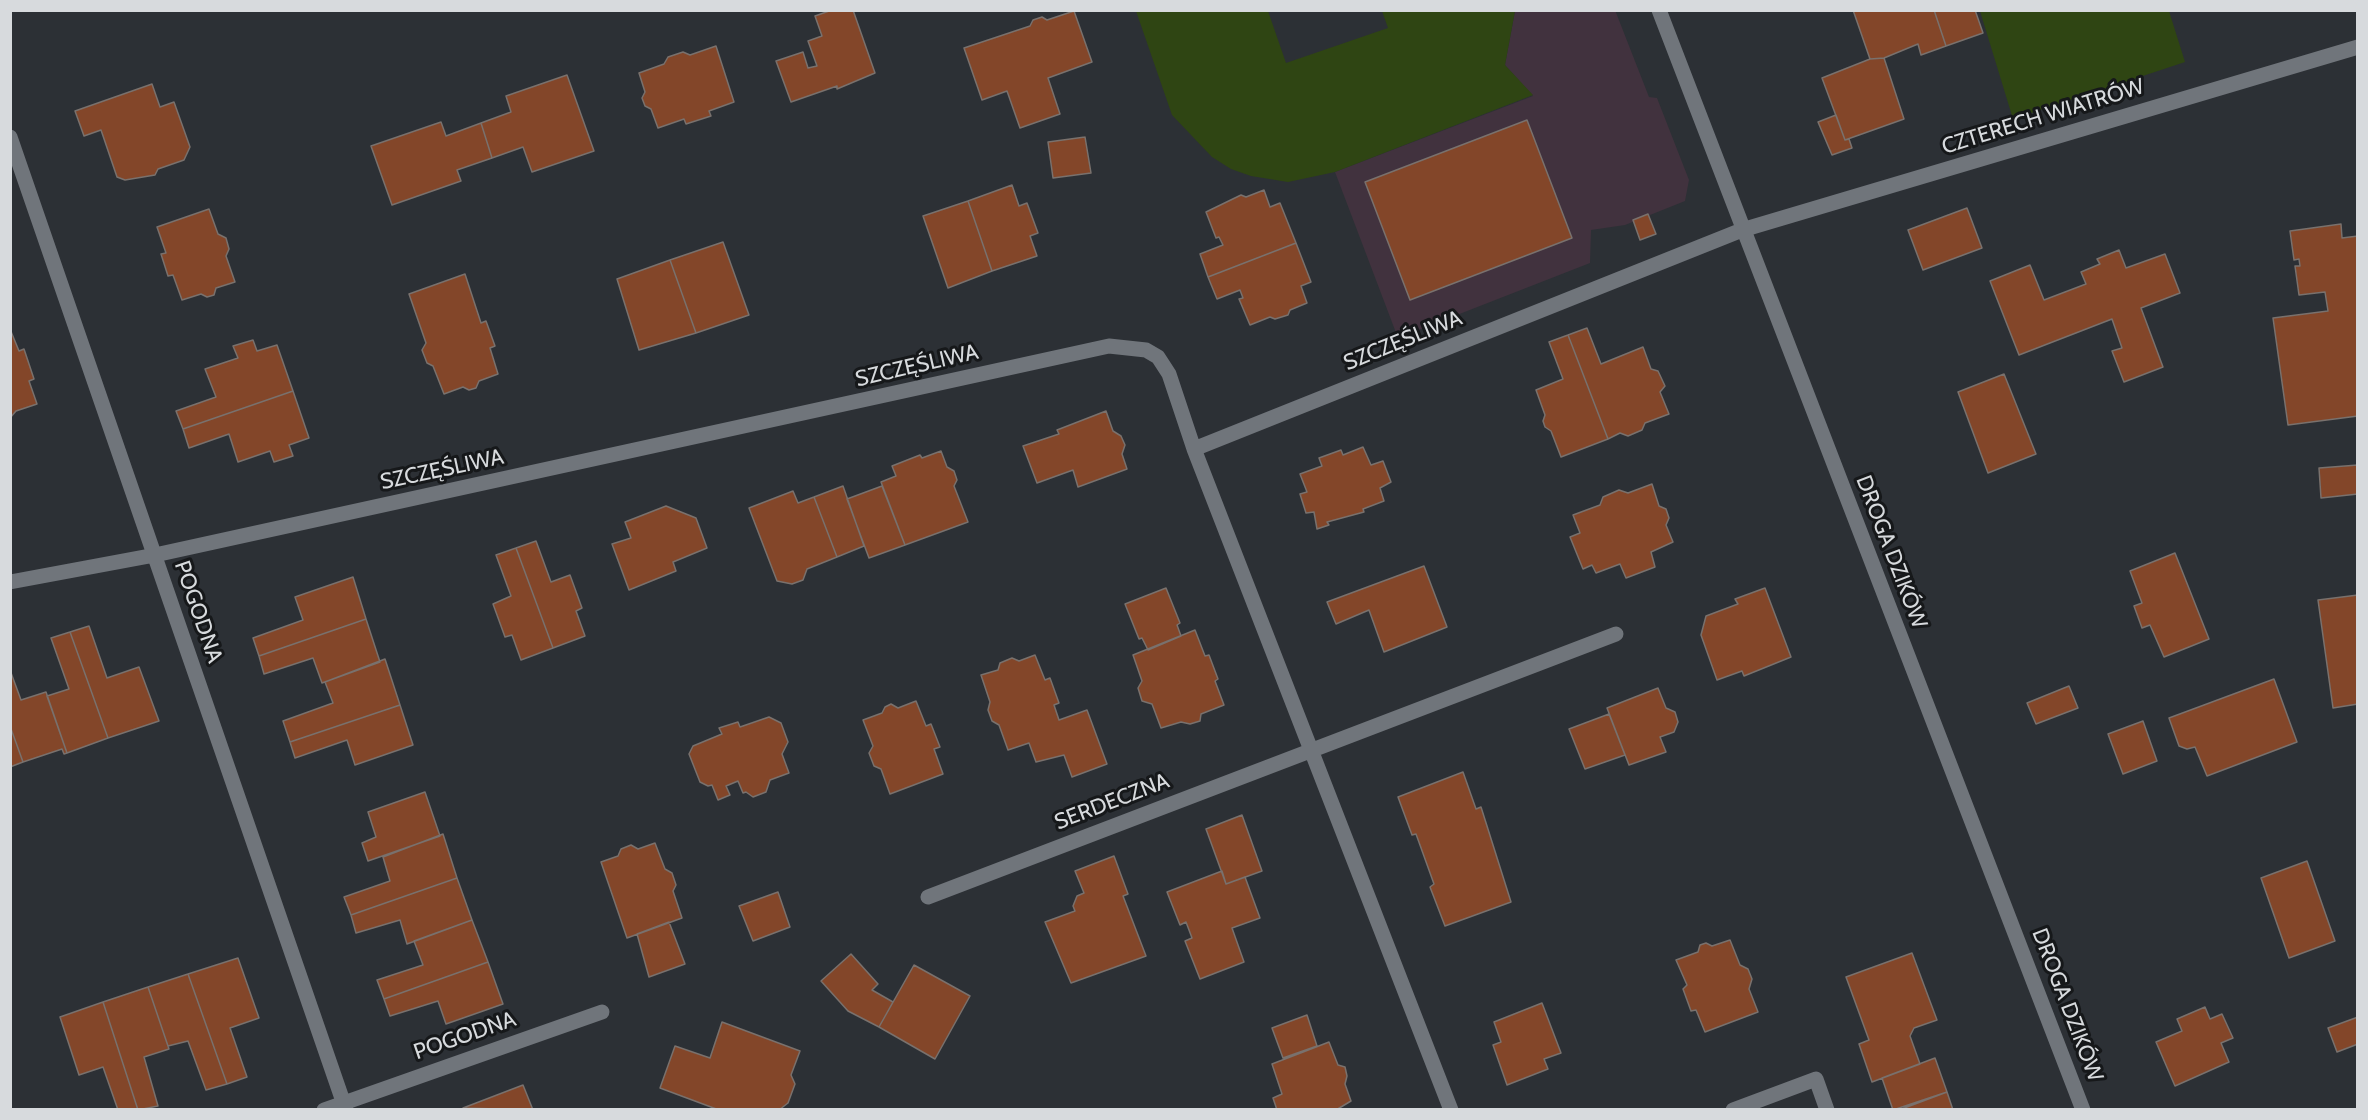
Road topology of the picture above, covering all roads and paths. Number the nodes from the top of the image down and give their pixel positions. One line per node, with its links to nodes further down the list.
1 (1659, 10): 4 (street, DROGA DZIKÓW)
2 (2358, 47): 4 (street, CZTERECH WIATRÓW)
3 (10, 137): 6 (street, POGODNA)
4 (1742, 230): 5 (street, SZCZĘŚLIWA); 17 (street, DROGA DZIKÓW)
5 (1194, 448): 6 (street, SZCZĘŚLIWA); 9 (street)
6 (154, 555): 7 (street, SZCZĘŚLIWA); 12 (street, POGODNA)
7 (10, 582)
8 (1616, 634): 9 (street, SERDECZNA)
9 (1312, 750): 10 (street, SERDECZNA); 14 (street)
10 (928, 897)
11 (602, 1012): 12 (street, POGODNA)
12 (345, 1106): 13 (street, POGODNA)
13 (324, 1110)
14 (1451, 1110)
15 (1732, 1110): 16 (street)
16 (1827, 1110)
17 (2083, 1110)

